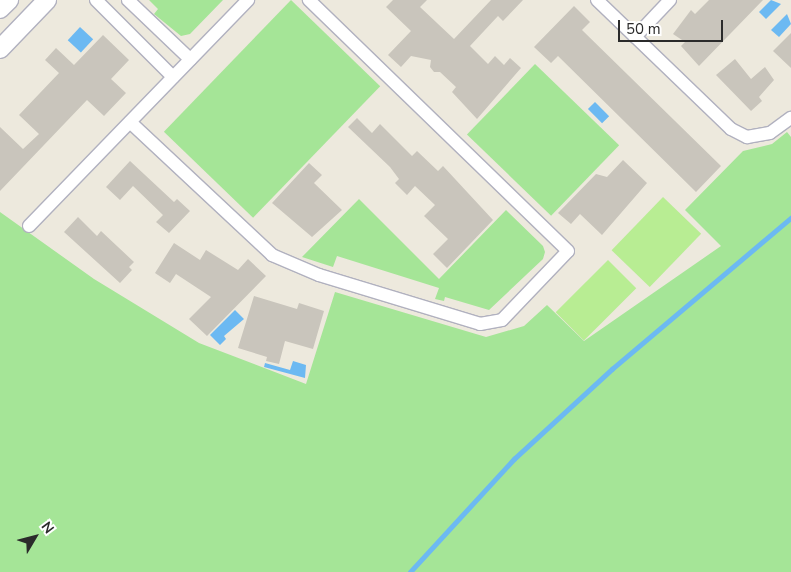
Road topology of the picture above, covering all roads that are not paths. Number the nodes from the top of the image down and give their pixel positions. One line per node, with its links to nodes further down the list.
1 (9, 0): 9 (street)
2 (47, 0): 11 (street)
3 (96, 0): 13 (street)
4 (128, 0): 12 (street)
5 (248, 0): 12 (street)
6 (309, 0): 15 (street)
7 (597, 0): 10 (street)
8 (670, 0): 10 (street)
9 (0, 9)
10 (635, 37): 14 (street)
11 (0, 49)
12 (190, 60): 13 (street)
13 (173, 77): 15 (street)
14 (791, 118)
15 (130, 122): 16 (street)
16 (29, 226)

